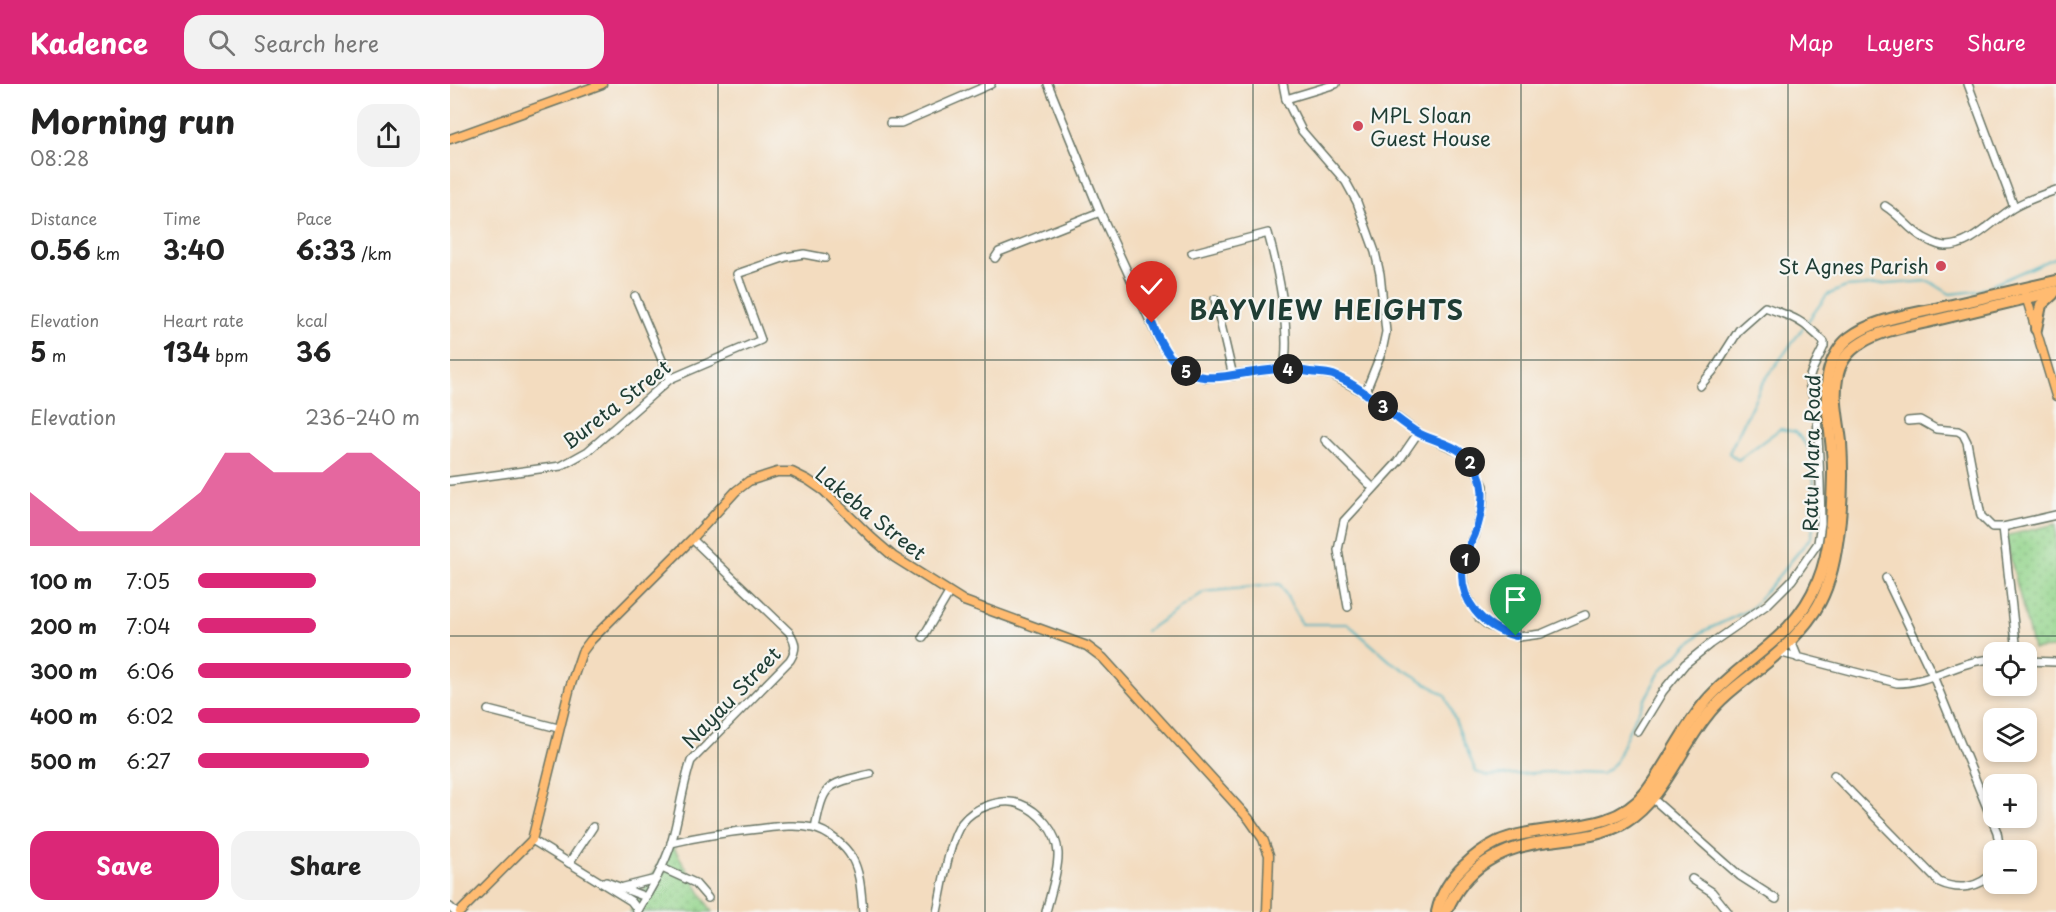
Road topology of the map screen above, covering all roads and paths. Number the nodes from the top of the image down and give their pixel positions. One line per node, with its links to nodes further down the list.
1 (602, 84): 7 (main road)
2 (991, 84): 9 (street)
3 (1048, 84): 14 (street)
4 (1283, 84): 8 (street)
5 (1336, 84): 8 (street)
6 (1968, 84): 13 (street)
7 (588, 86): 10 (main road)
8 (1286, 99): 28 (street)
9 (890, 123)
10 (450, 139)
11 (2056, 190): 13 (street)
12 (1885, 206): 13 (street)
13 (2014, 207)
14 (1100, 212): 17 (street); 25 (street)
15 (1192, 253): 24 (street)
16 (825, 258): 26 (street, Bureta Street)
17 (995, 258)
18 (2056, 280): 20 (highway, Ratu Mara Road)
19 (2056, 292): 20 (highway, Ratu Mara Road); 23 (highway)
20 (2025, 293): 23 (main road); 30 (highway, Ratu Mara Road); 44 (highway, Ratu Mara Road)
21 (635, 296): 26 (street)
22 (1215, 299): 25 (street)
23 (2036, 329): 29 (main road)
24 (1284, 368): 25 (street); 28 (street)
25 (1233, 376)
26 (670, 379): 34 (street, Bureta Street)
27 (1700, 386): 30 (street)
28 (1365, 393): 32 (street)
29 (2056, 396)
30 (1823, 406): 54 (street); 81 (highway, Ratu Mara Road)
31 (1908, 421): 37 (street)
32 (1418, 433): 35 (street); 42 (street)
33 (1325, 440): 35 (street)
34 (450, 481)
35 (1373, 488): 41 (street)
36 (2056, 515): 37 (street)
37 (2003, 527): 45 (street)
38 (692, 539): 40 (main road, Lakeba Street); 53 (main road, Lakeba Street); 62 (street, Nayau Street)
39 (1886, 578): 51 (street)
40 (949, 593): 43 (street); 80 (main road, Lakeba Street)
41 (1348, 607)
42 (1585, 615)
43 (923, 637)
44 (1791, 641): 46 (highway, Ratu Mara Road); 47 (street)
45 (2016, 642)
46 (1778, 652): 47 (street); 57 (highway, Ratu Mara Road)
47 (1798, 658): 51 (street)
48 (1983, 661): 51 (street)
49 (2037, 661): 50 (street)
50 (2056, 662)
51 (1934, 676): 61 (street)
52 (488, 710): 53 (street)
53 (558, 728): 60 (main road, Lakeba Street)
54 (1638, 732)
55 (870, 774): 59 (street)
56 (1834, 775): 68 (street)
57 (1652, 798): 72 (street); 82 (highway, Ratu Mara Road)
58 (593, 827): 63 (street)
59 (814, 828): 62 (street); 77 (street)
60 (532, 840): 63 (street, Nayau Street); 76 (main road)
61 (1998, 840)
62 (671, 843): 64 (street, Nayau Street)
63 (568, 863): 67 (street, Nayau Street)
64 (662, 868): 65 (street, Nayau Street); 71 (street)
65 (656, 879): 69 (street, Nayau Street); 70 (street, Nayau Street)
66 (1692, 879): 83 (street)
67 (600, 881): 69 (street, Nayau Street); 74 (street, Nayau Street)
68 (1983, 882)
69 (622, 887): 70 (street, Nayau Street)
70 (646, 897): 74 (street, Nayau Street)
71 (708, 898)
72 (1776, 899)
73 (450, 907): 75 (street)
74 (637, 911)
75 (455, 912)
76 (460, 912)
77 (863, 912)
78 (937, 912): 79 (street)
79 (1046, 912)
80 (1267, 912)
81 (1437, 912)
82 (1446, 912)
83 (1728, 912)

